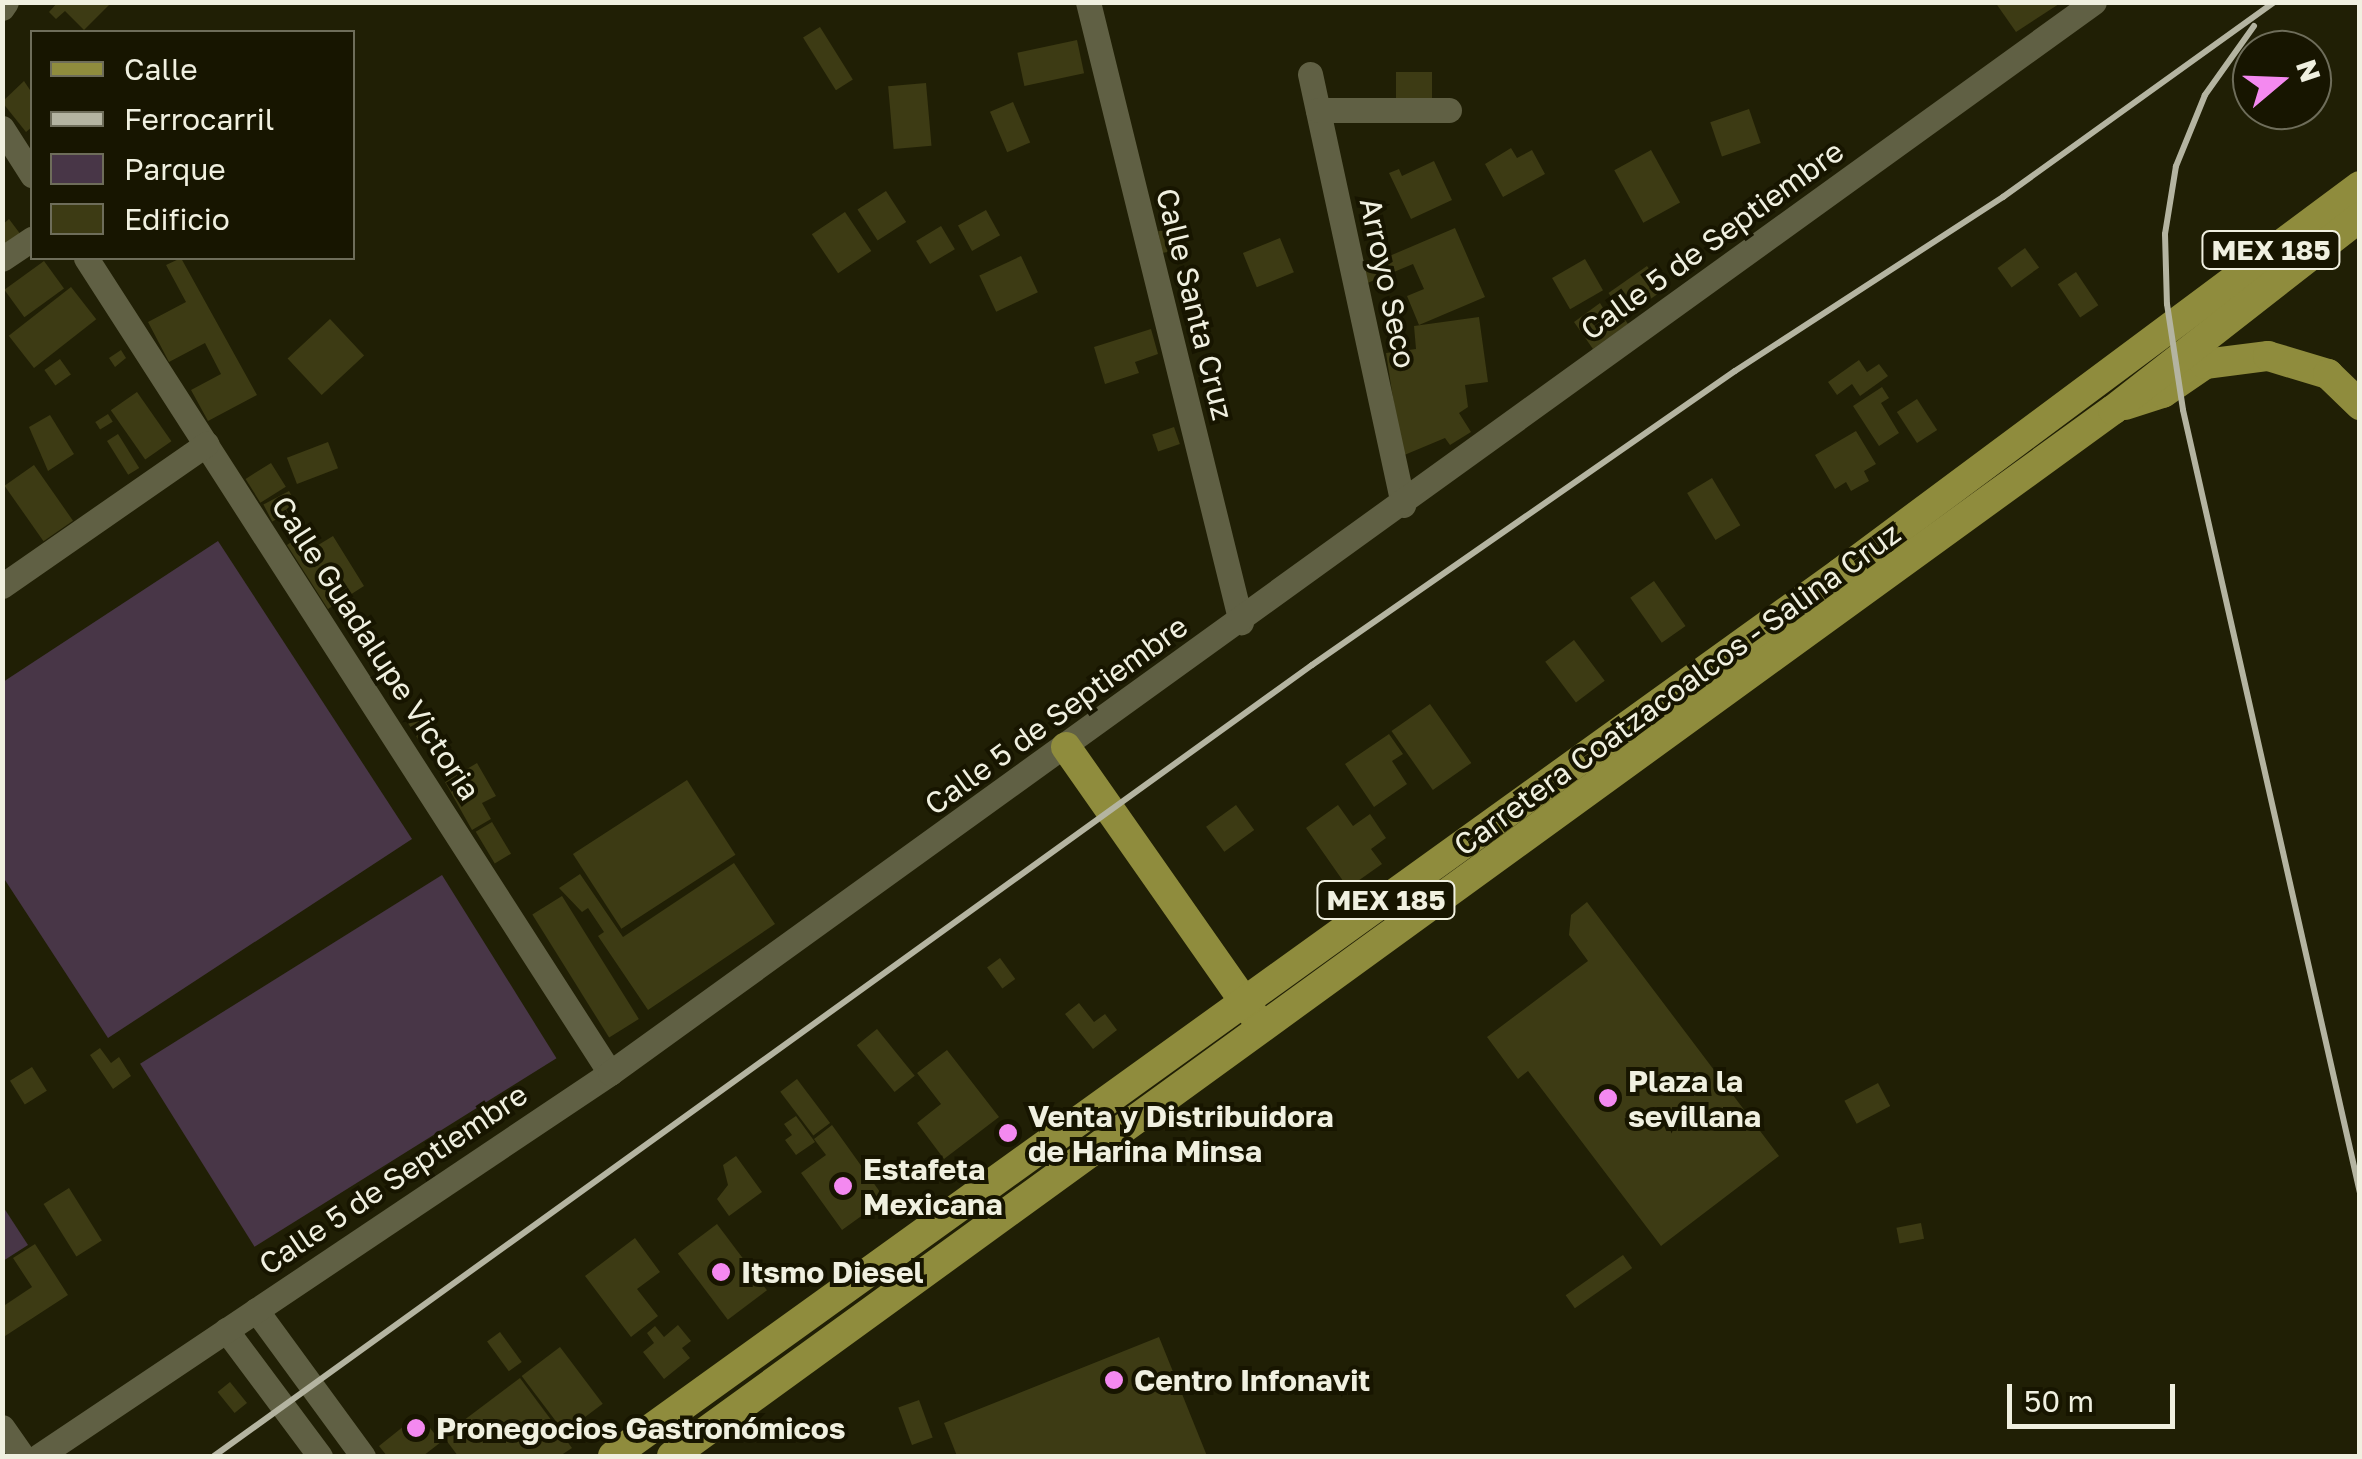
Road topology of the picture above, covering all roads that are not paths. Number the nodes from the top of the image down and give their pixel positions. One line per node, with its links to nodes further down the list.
1 (1088, 2): 17 (street, Calle Santa Cruz)
2 (2094, 2): 15 (street, Calle 5 de Septiembre)
3 (1310, 74): 4 (street, Arroyo Seco)
4 (1318, 110): 5 (street); 15 (street, Arroyo Seco)
5 (1448, 110)
6 (2, 128): 7 (street)
7 (30, 171)
8 (2357, 198): 12 (main road, MEX 185)
9 (30, 239): 10 (street)
10 (2, 259)
11 (87, 260): 14 (street, Calle Guadalupe Victoria)
12 (2200, 336): 13 (main road); 19 (main road, Carretera Coatzacoalcos - Salina Cruz / MEX 185); 20 (main road, MEX 185)
13 (2360, 404)
14 (206, 444): 16 (street); 21 (street, Calle Guadalupe Victoria)
15 (1403, 505): 17 (street, Calle 5 de Septiembre)
16 (2, 586)
17 (1241, 622): 18 (street, Calle 5 de Septiembre)
18 (1066, 747): 19 (main road); 21 (street, Calle 5 de Septiembre)
19 (1248, 999): 20 (main road); 29 (main road, Carretera Coatzacoalcos - Salina Cruz / MEX 185)
20 (1260, 1032): 30 (main road, MEX 185)
21 (610, 1073): 22 (street, Calle 5 de Septiembre)
22 (256, 1310): 23 (street, Calle 5 de Septiembre); 28 (street)
23 (226, 1330): 26 (street, Calle 5 de Septiembre); 27 (street)
24 (2, 1427): 25 (street)
25 (22, 1456)
26 (39, 1456)
27 (320, 1456)
28 (363, 1456)
29 (613, 1456)
30 (672, 1456)

